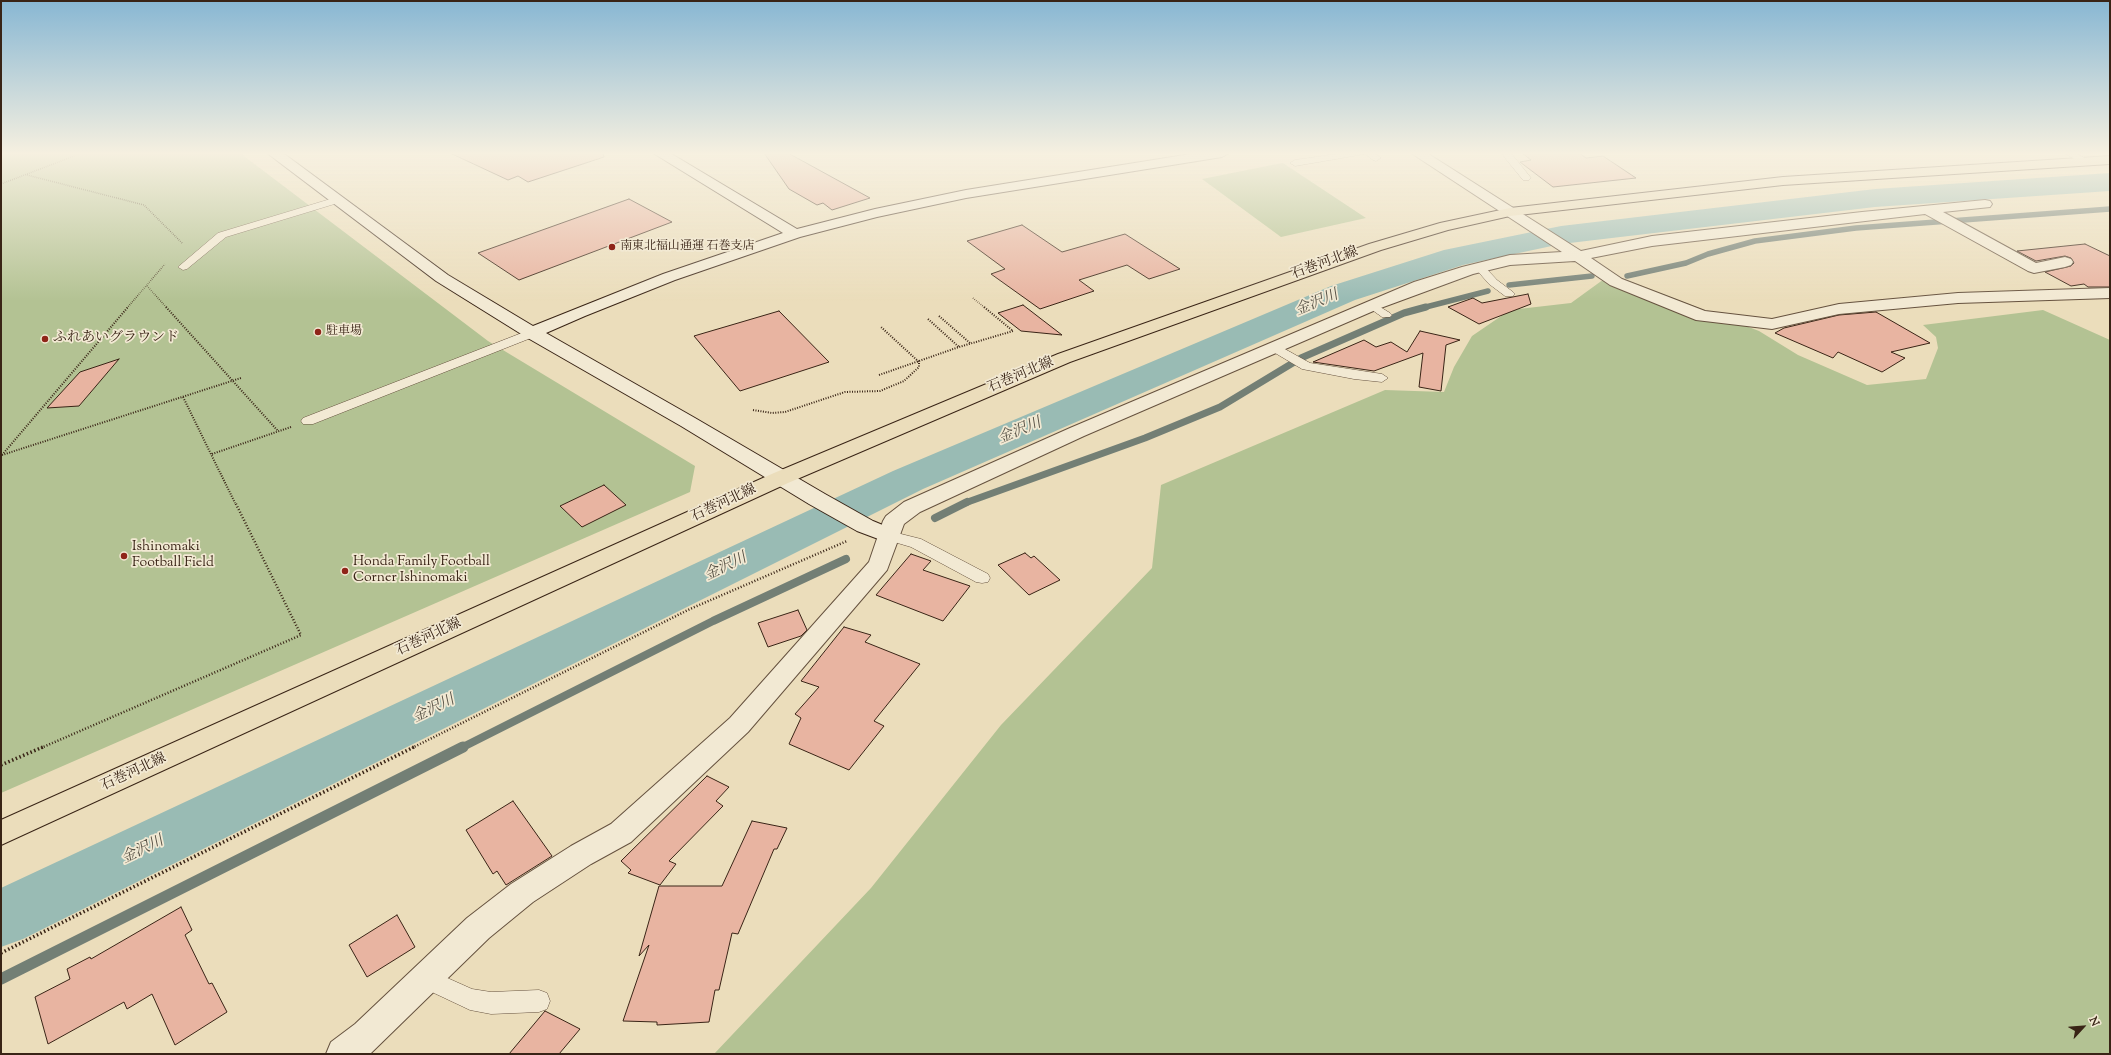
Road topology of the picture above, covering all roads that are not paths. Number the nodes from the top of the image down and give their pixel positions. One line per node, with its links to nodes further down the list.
1 (330, 202): 13 (lane)
2 (340, 202): 17 (street)
3 (742, 202): 10 (street)
4 (926, 202): 10 (street)
5 (1495, 202): 9 (street)
6 (1599, 202): 9 (main road, 石巻河北線)
7 (1985, 204): 8 (street)
8 (1930, 211): 11 (street); 12 (street)
9 (1510, 212): 11 (street); 21 (main road, 石巻河北線)
10 (795, 234): 17 (street)
11 (1573, 253): 14 (street); 15 (street)
12 (2065, 262)
13 (183, 267)
14 (1479, 267): 16 (lane); 18 (street)
15 (2110, 293)
16 (1509, 294)
17 (532, 333): 20 (lane); 21 (street)
18 (1281, 351): 19 (lane); 22 (street)
19 (1382, 378)
20 (308, 421)
21 (781, 478): 22 (street); 24 (main road, 石巻河北線)
22 (877, 531): 23 (lane); 25 (street)
23 (982, 578)
24 (1, 833)
25 (425, 978): 26 (lane); 27 (street)
26 (538, 1001)
27 (343, 1054)

